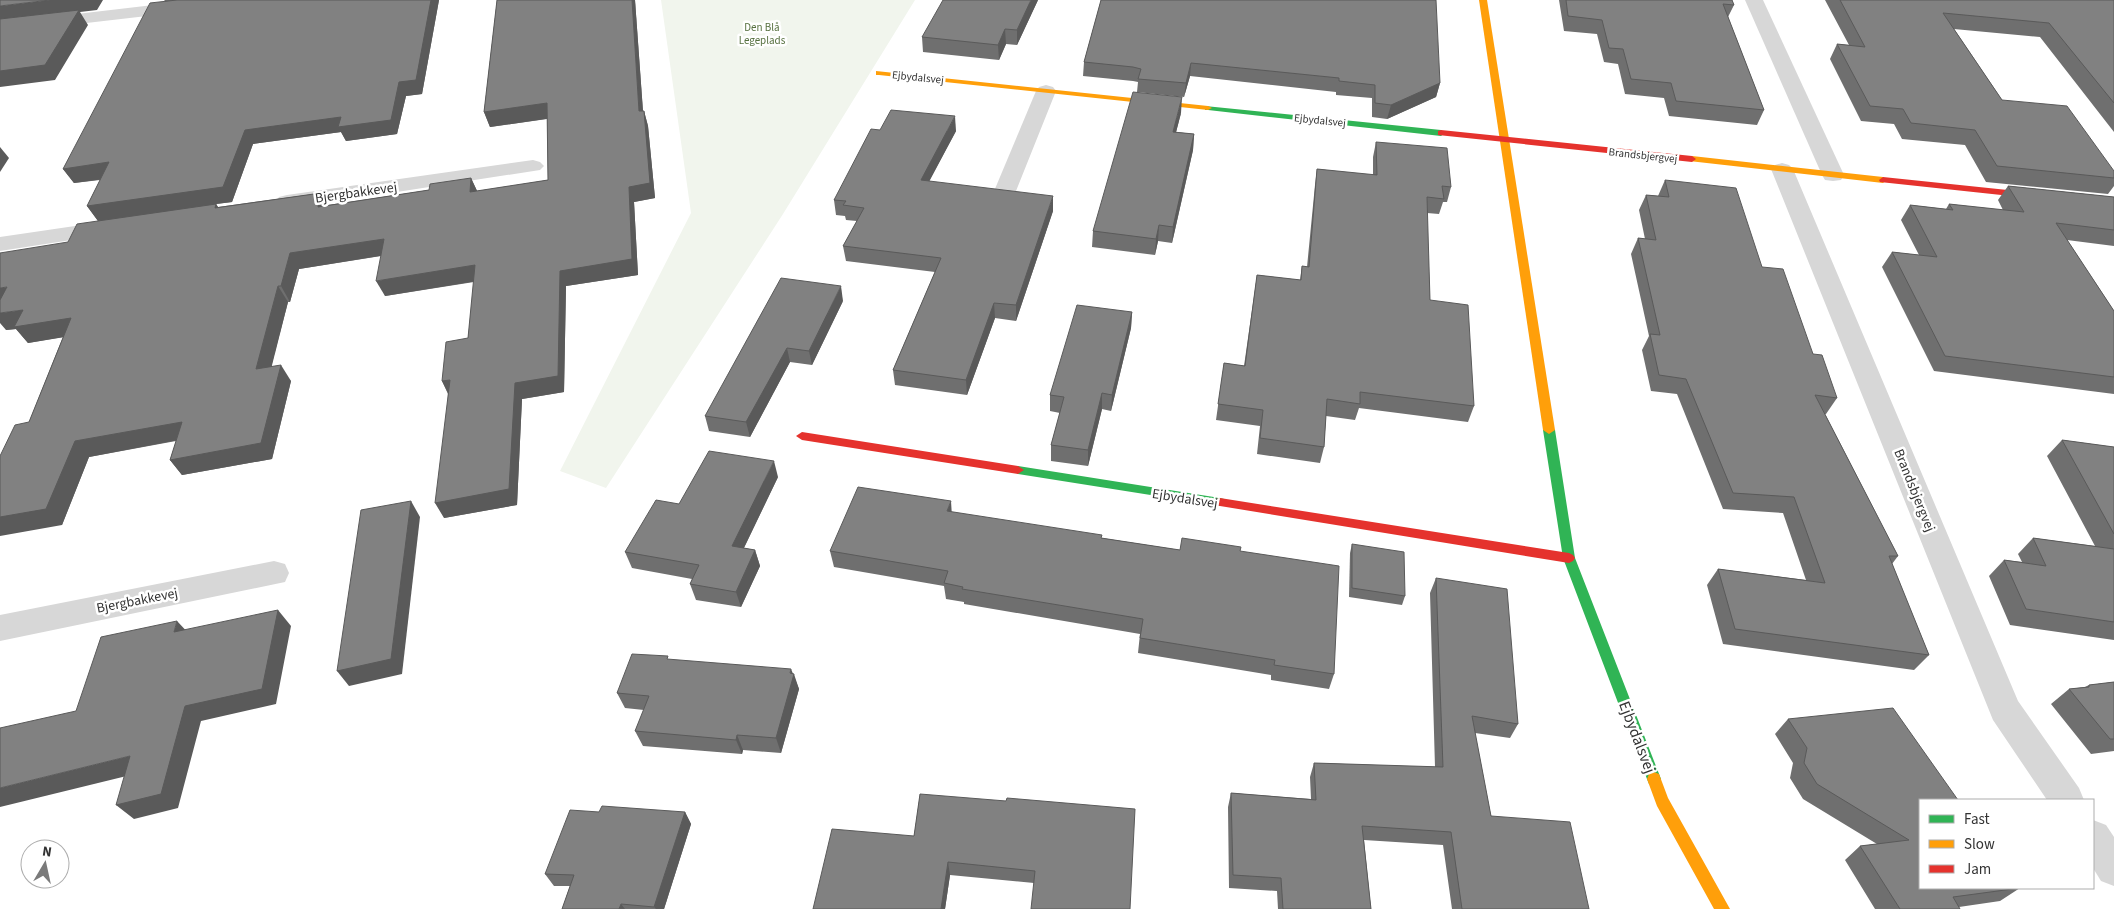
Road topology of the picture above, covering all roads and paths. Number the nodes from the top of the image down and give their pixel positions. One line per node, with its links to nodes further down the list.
1 (242, 0): 4 (street)
2 (1483, 0): 7 (street, Ejbydalsvej)
3 (1754, 0): 10 (street)
4 (0, 28)
5 (879, 73): 6 (street, Ejbydalsvej)
6 (1046, 91): 7 (street, Ejbydalsvej); 11 (street)
7 (1504, 140): 9 (street, Brandsbjergvej); 17 (street, Ejbydalsvej)
8 (533, 166): 13 (street, Bjergbakkevej)
9 (1782, 169): 10 (street, Brandsbjergvej); 20 (street, Brandsbjergvej)
10 (1833, 174): 12 (street, Brandsbjergvej)
11 (1003, 196)
12 (2114, 204)
13 (267, 205)
14 (128, 225): 15 (street)
15 (0, 244)
16 (802, 436): 17 (street, Ejbydalsvej)
17 (1569, 558): 23 (street, Ejbydalsvej)
18 (274, 573): 19 (street, Bjergbakkevej)
19 (0, 628)
20 (2066, 799)
21 (2094, 838): 22 (street)
22 (2114, 868)
23 (1722, 909)

